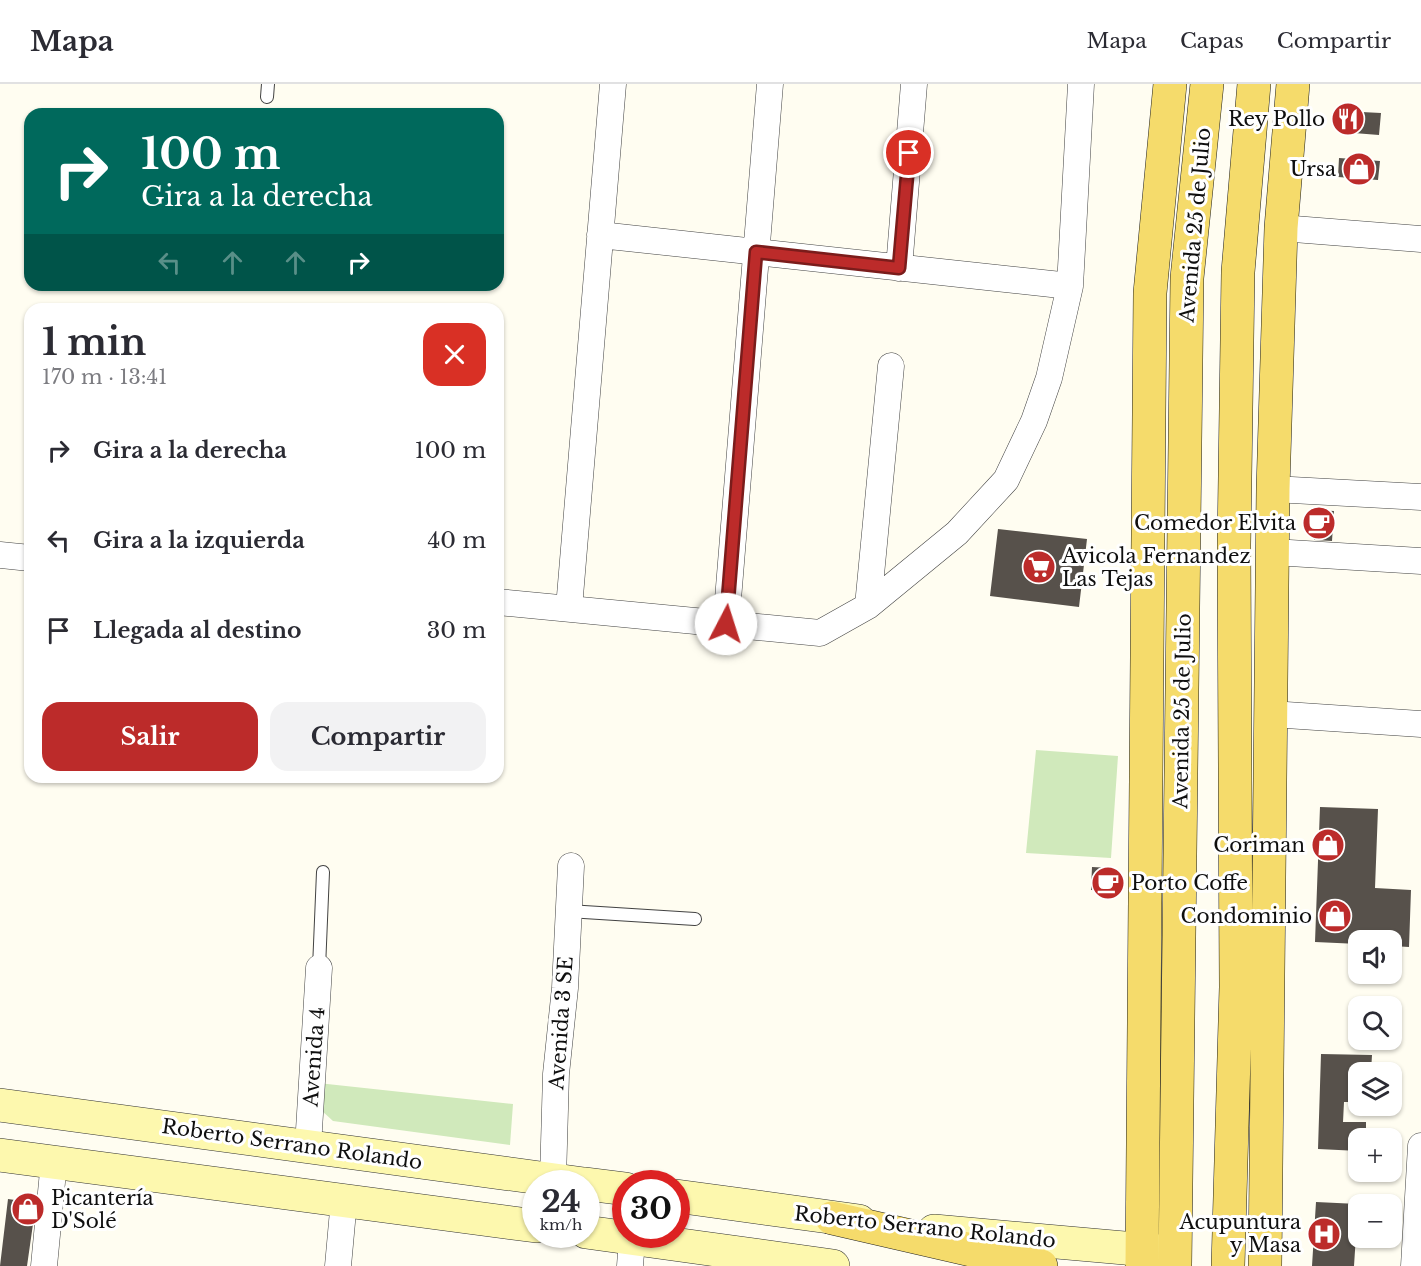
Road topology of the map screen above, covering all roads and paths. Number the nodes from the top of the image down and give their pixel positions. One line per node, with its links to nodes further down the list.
1 (268, 84): 10 (lane)
2 (613, 84): 12 (street)
3 (770, 84): 14 (street)
4 (914, 84): 15 (street)
5 (1081, 84): 16 (street)
6 (1170, 84): 48 (main road, Avenida 25 de Julio)
7 (1206, 84): 49 (main road, Avenida 25 de Julio)
8 (1254, 84): 54 (main road)
9 (1293, 84): 11 (main road)
10 (267, 98)
11 (1281, 228): 13 (street); 18 (main road)
12 (600, 235): 14 (street); 26 (street)
13 (1421, 239)
14 (756, 252): 15 (street); 27 (street)
15 (899, 268): 16 (street)
16 (1070, 286): 25 (street)
17 (891, 366): 25 (street)
18 (1273, 489): 19 (street); 20 (main road)
19 (1421, 497)
20 (1273, 552): 23 (street); 28 (main road)
21 (0, 555): 22 (street)
22 (24, 557)
23 (1421, 561)
24 (504, 603): 26 (street)
25 (867, 606): 27 (street)
26 (569, 608): 27 (street)
27 (726, 624)
28 (1271, 714): 29 (street); 55 (main road)
29 (1421, 724)
30 (571, 866): 32 (street, Avenida 3 SE)
31 (323, 872): 34 (lane)
32 (568, 911): 33 (lane); 40 (street, Avenida 3 SE)
33 (695, 919)
34 (319, 968): 36 (street, Avenida 4)
35 (0, 1105): 36 (main road, Roberto Serrano Rolando)
36 (308, 1146): 41 (main road, Roberto Serrano Rolando)
37 (1421, 1146): 56 (street)
38 (0, 1155): 39 (main road)
39 (54, 1161): 43 (main road); 50 (street)
40 (572, 1170)
41 (522, 1175)
42 (690, 1198): 44 (main road, Roberto Serrano Rolando)
43 (344, 1200): 45 (main road); 51 (street)
44 (832, 1218): 48 (main road, Roberto Serrano Rolando); 53 (main road)
45 (522, 1224)
46 (600, 1238): 47 (main road)
47 (631, 1252): 52 (main road)
48 (1142, 1258): 49 (main road, Roberto Serrano Rolando)
49 (1175, 1259)
50 (44, 1266)
51 (338, 1266)
52 (833, 1266)
53 (1041, 1266)
54 (1228, 1266)
55 (1265, 1266)
56 (1414, 1266): 57 (street)
57 (1421, 1266)

